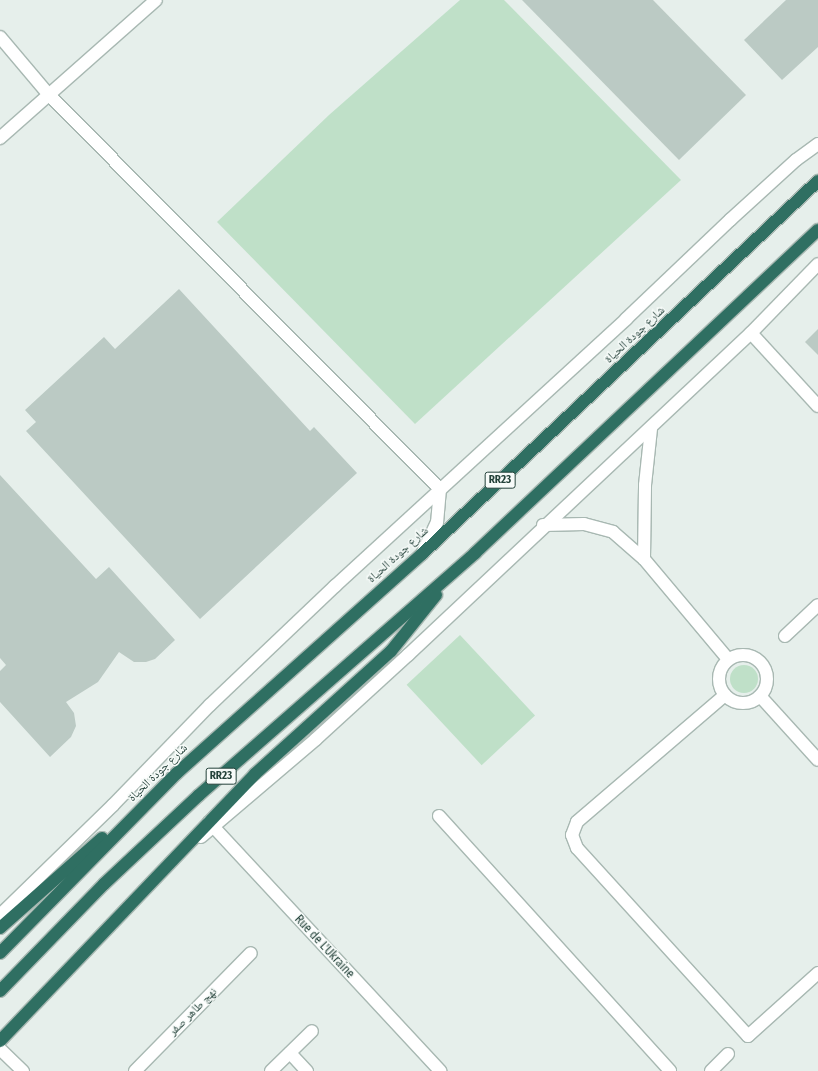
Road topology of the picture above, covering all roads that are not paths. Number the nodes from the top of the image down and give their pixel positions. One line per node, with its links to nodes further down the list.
1 (156, 0): 3 (street)
2 (0, 37): 3 (street)
3 (49, 95): 4 (street); 12 (street)
4 (0, 138)
5 (818, 144): 12 (street)
6 (818, 181): 14 (highway, شارع جودة الحياة / RR23)
7 (818, 230): 16 (highway, RR23)
8 (818, 264): 9 (street)
9 (751, 333): 10 (street); 11 (street)
10 (818, 406)
11 (651, 428): 13 (street); 15 (street)
12 (440, 489): 14 (street); 26 (street)
13 (543, 525): 15 (street); 25 (street)
14 (422, 554): 23 (highway, شارع جودة الحياة / RR23)
15 (644, 559): 19 (street)
16 (452, 573): 25 (highway); 31 (highway, RR23)
17 (818, 605): 18 (street)
18 (785, 636)
19 (728, 659): 20 (street); 21 (street)
20 (725, 695): 21 (street); 30 (street)
21 (760, 696): 22 (street)
22 (818, 760)
23 (177, 773): 27 (highway); 28 (highway, شارع جودة الحياة / RR23)
24 (439, 816): 42 (street)
25 (211, 825): 33 (highway); 41 (street, Rue de L'Ukraine)
26 (0, 915)
27 (0, 928)
28 (0, 953)
29 (251, 953): 38 (street, نهج طاهر صفر)
30 (818, 973)
31 (0, 991)
32 (312, 1031): 35 (street)
33 (0, 1041)
34 (0, 1049): 37 (street)
35 (290, 1053): 39 (street); 40 (street)
36 (728, 1054): 43 (street)
37 (23, 1071)
38 (134, 1071)
39 (270, 1071)
40 (307, 1071)
41 (440, 1071)
42 (670, 1071)
43 (711, 1071)

